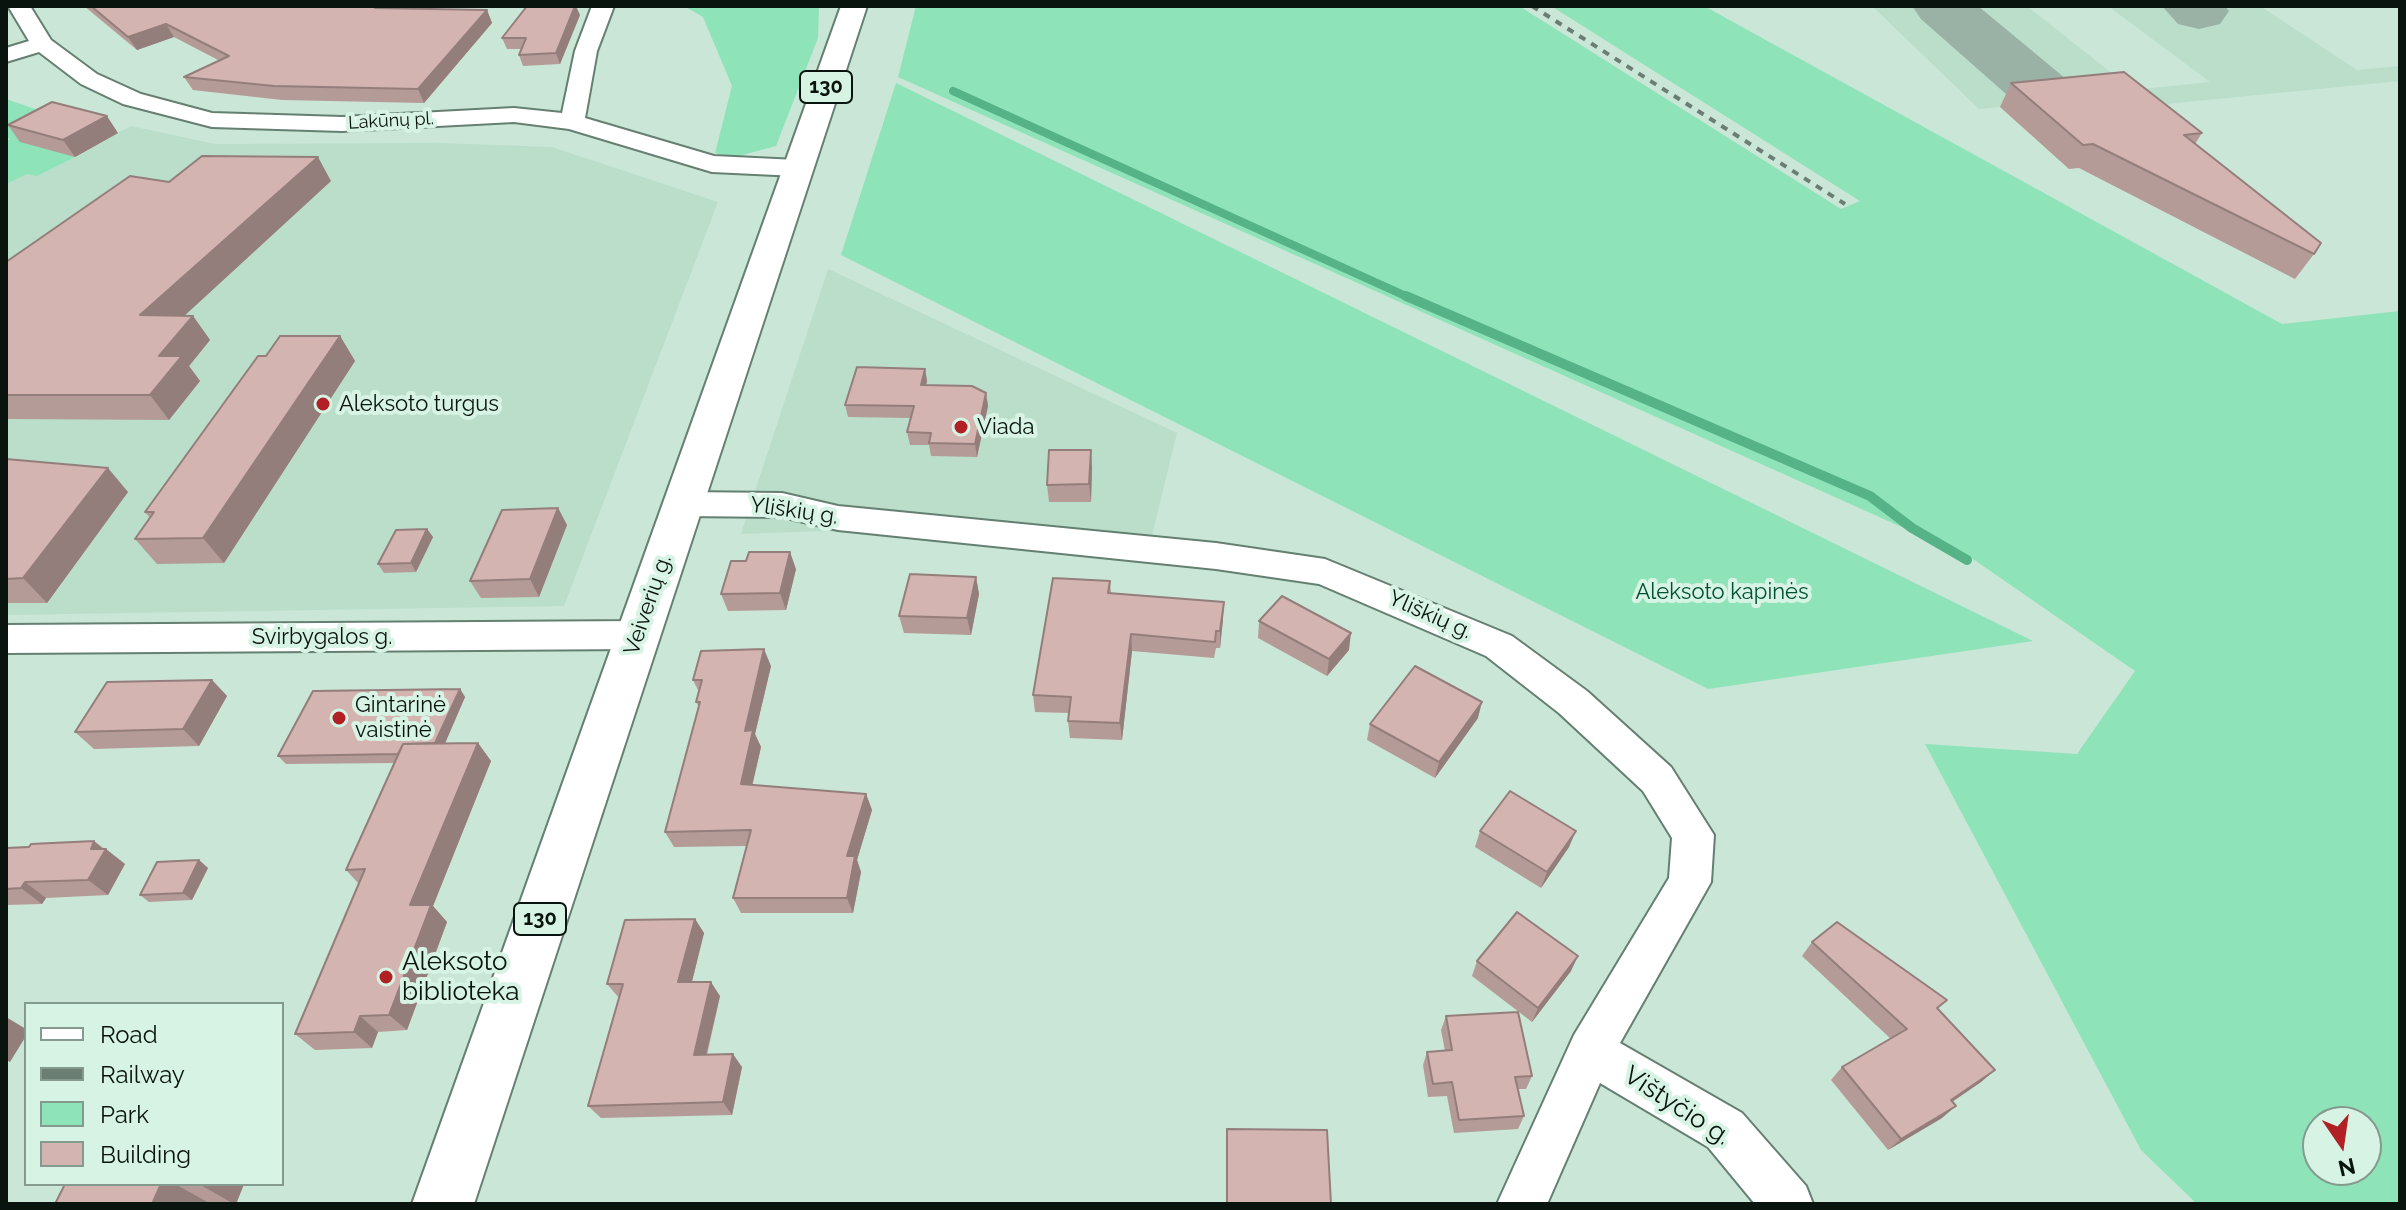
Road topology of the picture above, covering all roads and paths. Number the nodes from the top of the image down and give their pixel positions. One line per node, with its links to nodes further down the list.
1 (19, 6): 4 (street, Lakūnų pl.)
2 (603, 6): 6 (street)
3 (854, 6): 7 (main road, Veiverių g. / 130)
4 (42, 44): 5 (street); 6 (street, Lakūnų pl.)
5 (6, 55)
6 (572, 122): 7 (street, Lakūnų pl.)
7 (797, 168): 8 (main road, Veiverių g. / 130)
8 (683, 504): 9 (main road, Veiverių g. / 130); 11 (street, Yliškių g.)
9 (638, 635): 10 (street, Svirbygalos g.); 12 (main road, Veiverių g. / 130)
10 (6, 639)
11 (1590, 1051): 13 (street, Yliškių g.); 14 (street, Vištyčio g.)
12 (443, 1204)
13 (1522, 1204)
14 (1788, 1204)

